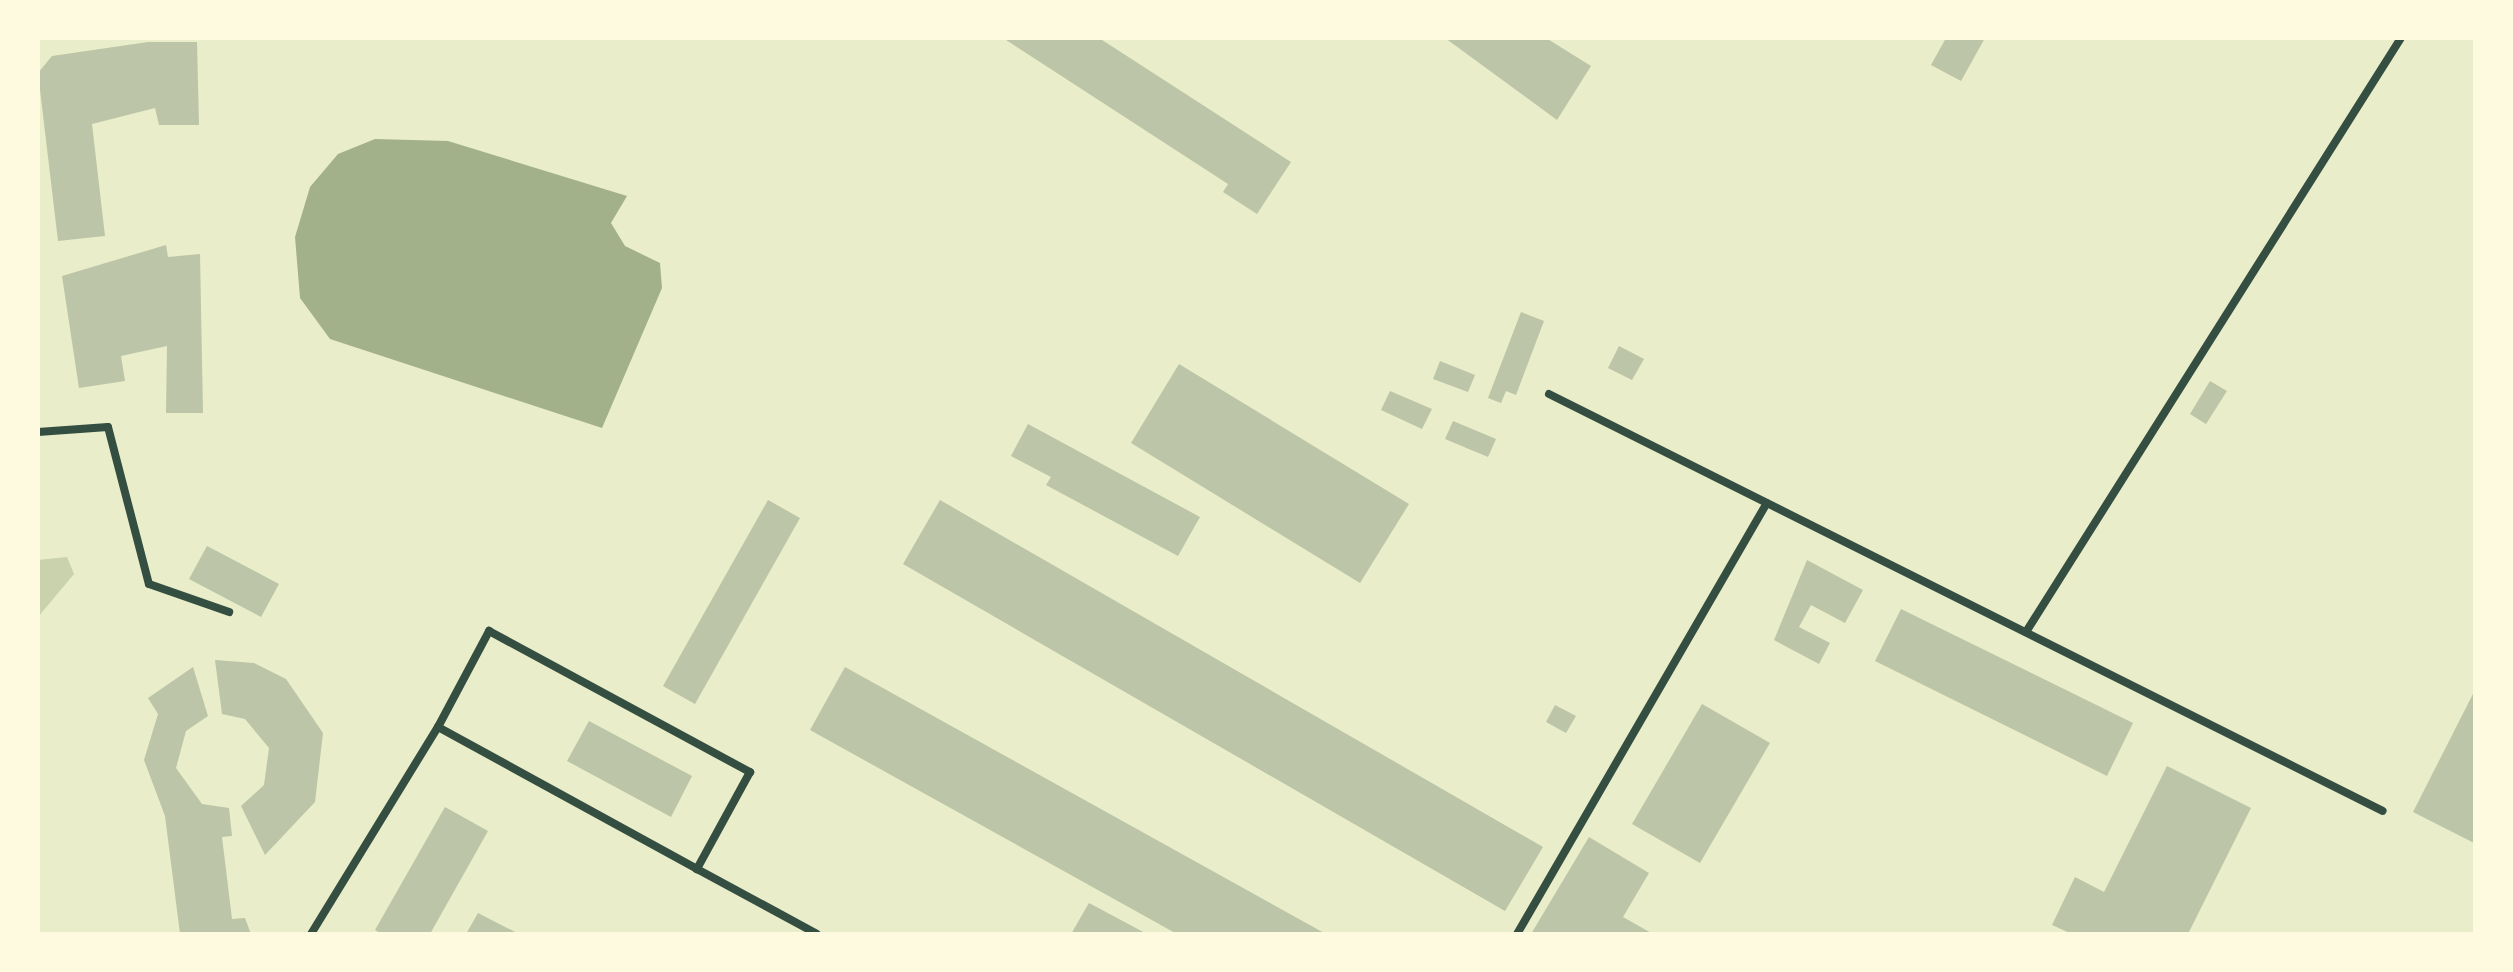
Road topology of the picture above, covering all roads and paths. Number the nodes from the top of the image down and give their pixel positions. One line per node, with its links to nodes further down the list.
1 (2401, 38): 6 (lane)
2 (1549, 394): 4 (lane)
3 (38, 432): 5 (lane)
4 (1767, 503): 6 (lane); 12 (lane)
5 (229, 612)
6 (2026, 632): 8 (lane)
7 (438, 727): 9 (lane); 9 (lane); 10 (lane)
8 (2384, 811)
9 (697, 869): 11 (lane)
10 (311, 934)
11 (817, 934)
12 (1517, 934)

